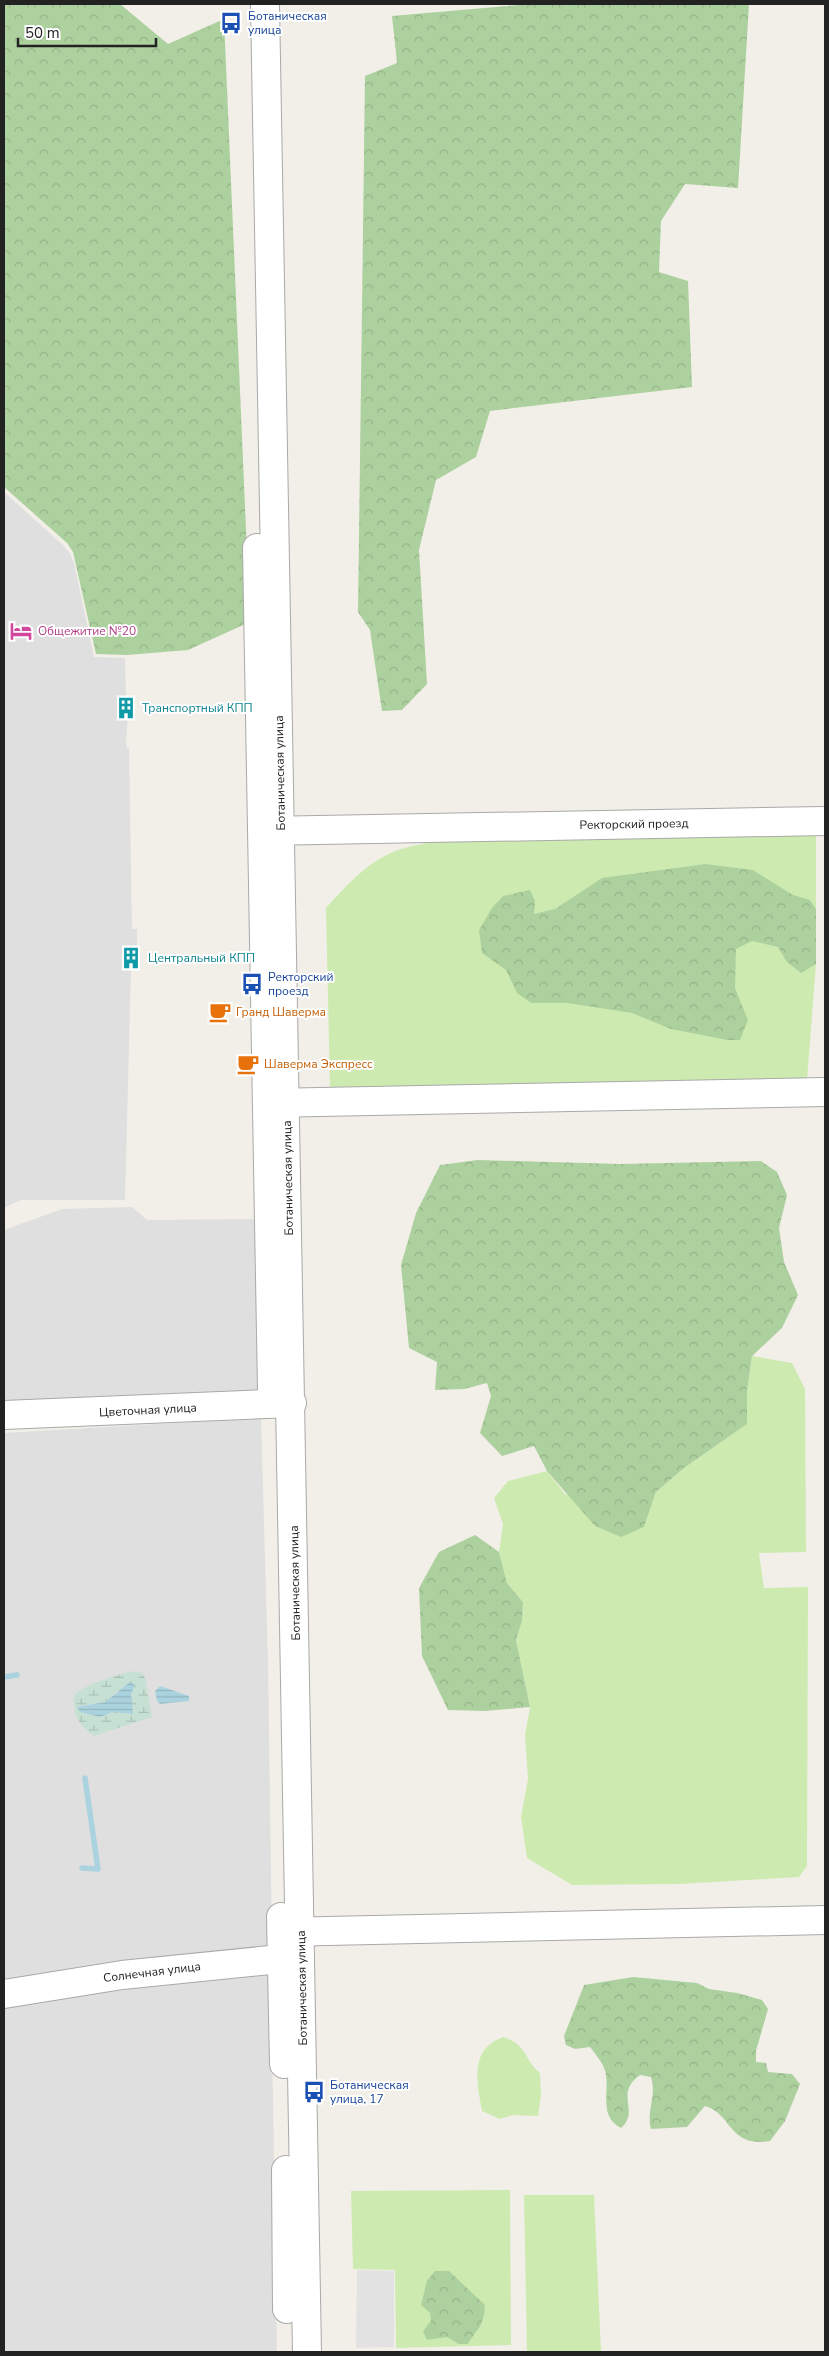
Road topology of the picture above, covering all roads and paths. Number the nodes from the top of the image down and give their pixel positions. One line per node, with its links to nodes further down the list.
1 (247, 4): 4 (street, Ботаническая улица)
2 (265, 4): 4 (street, Ботаническая улица)
3 (825, 821): 4 (street, Ректорский проезд)
4 (272, 831): 6 (street, Ботаническая улица)
5 (825, 1092): 6 (street)
6 (277, 1103): 7 (street, Ботаническая улица)
7 (282, 1403): 8 (street, Цветочная улица); 10 (street, Ботаническая улица)
8 (4, 1415)
9 (825, 1920): 10 (street, Солнечная улица)
10 (291, 1944): 11 (street, Солнечная улица); 12 (street, Ботаническая улица); 13 (street, Ботаническая улица)
11 (4, 1994)
12 (288, 2352)
13 (307, 2352)

